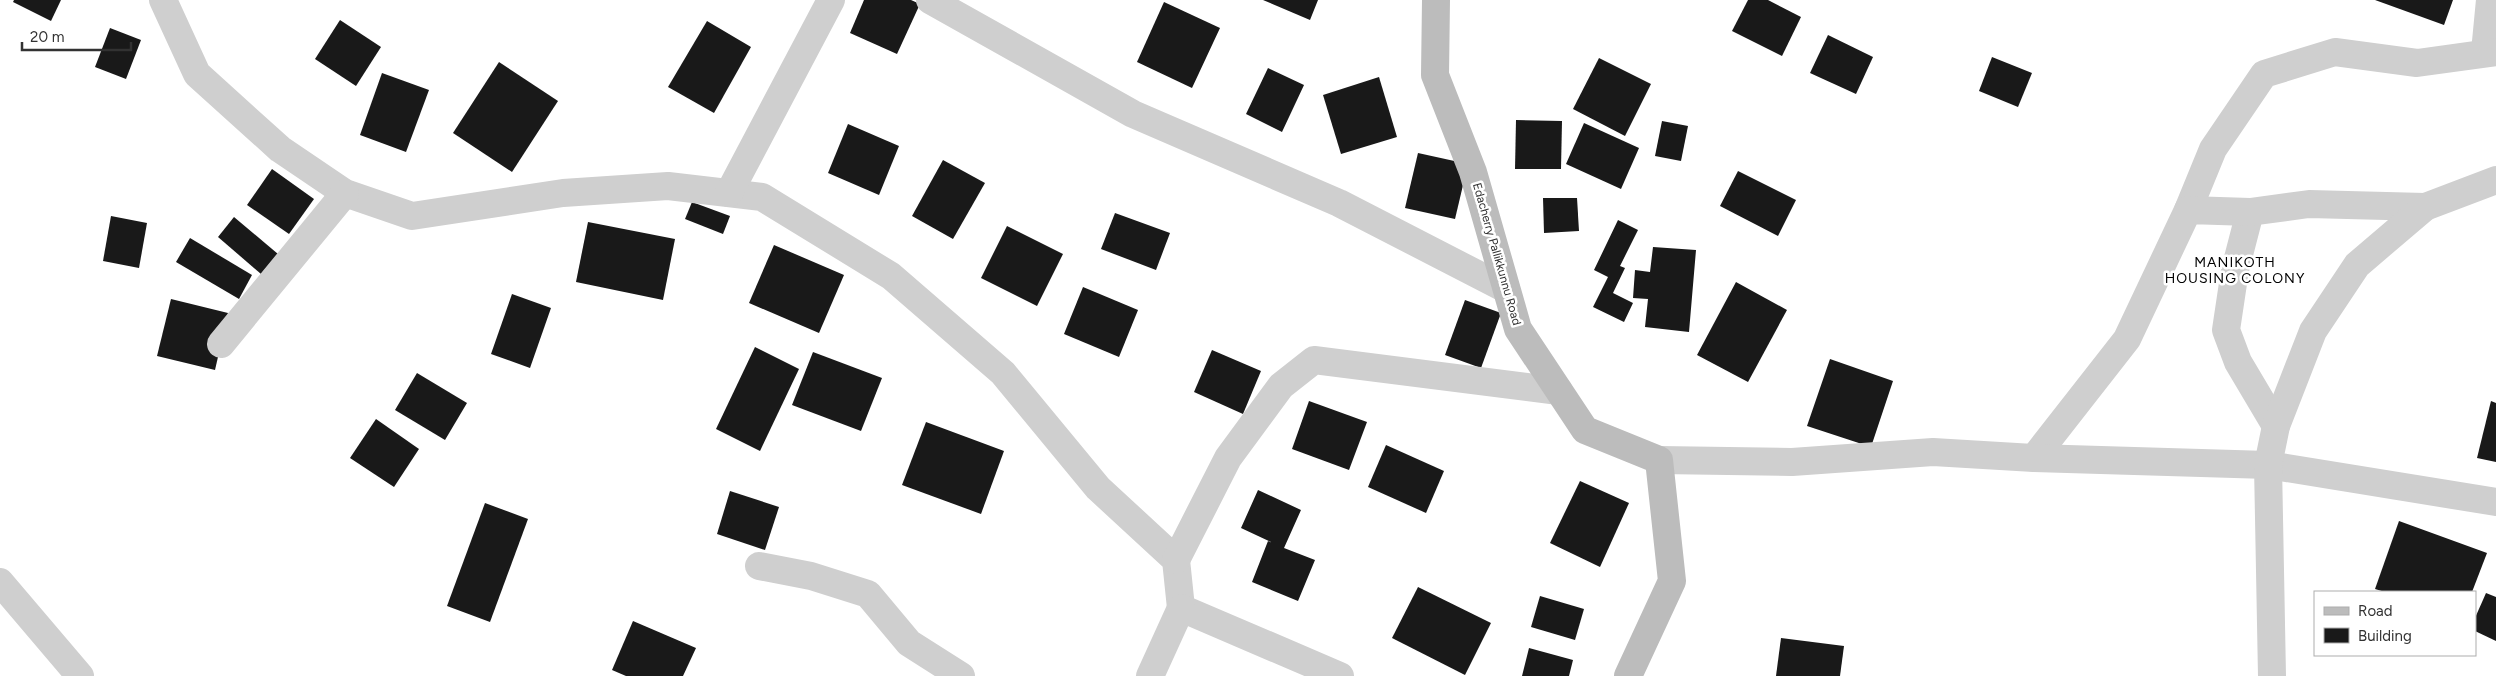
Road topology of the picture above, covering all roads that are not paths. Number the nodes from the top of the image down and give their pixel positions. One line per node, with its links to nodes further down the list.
1 (163, 0): 8 (street)
2 (831, 0): 9 (street)
3 (930, 0): 13 (street)
4 (1436, 0): 13 (main road, Edacherry Pallikkunnu Road)
5 (2490, 0): 6 (street)
6 (2490, 52): 11 (street)
7 (2496, 180): 10 (street)
8 (344, 193): 9 (street); 14 (street)
9 (729, 193): 21 (street)
10 (2425, 207): 12 (street); 16 (street)
11 (2188, 210): 12 (street); 17 (street)
12 (2250, 212): 16 (street)
13 (1506, 289): 15 (main road, Edacherry Pallikkunnu Road)
14 (221, 344)
15 (1559, 391): 18 (main road, Edacherry Pallikkunnu Road); 21 (street)
16 (2276, 426): 19 (street)
17 (2034, 458): 18 (street); 19 (street)
18 (1659, 460): 29 (main road)
19 (2268, 465): 20 (street); 30 (street)
20 (2496, 502)
21 (1176, 560): 24 (street)
22 (759, 566): 26 (street)
23 (0, 582): 25 (street)
24 (1180, 608): 27 (street); 28 (street)
25 (80, 676)
26 (961, 676)
27 (1150, 676)
28 (1340, 676)
29 (1628, 676)
30 (2272, 676)

